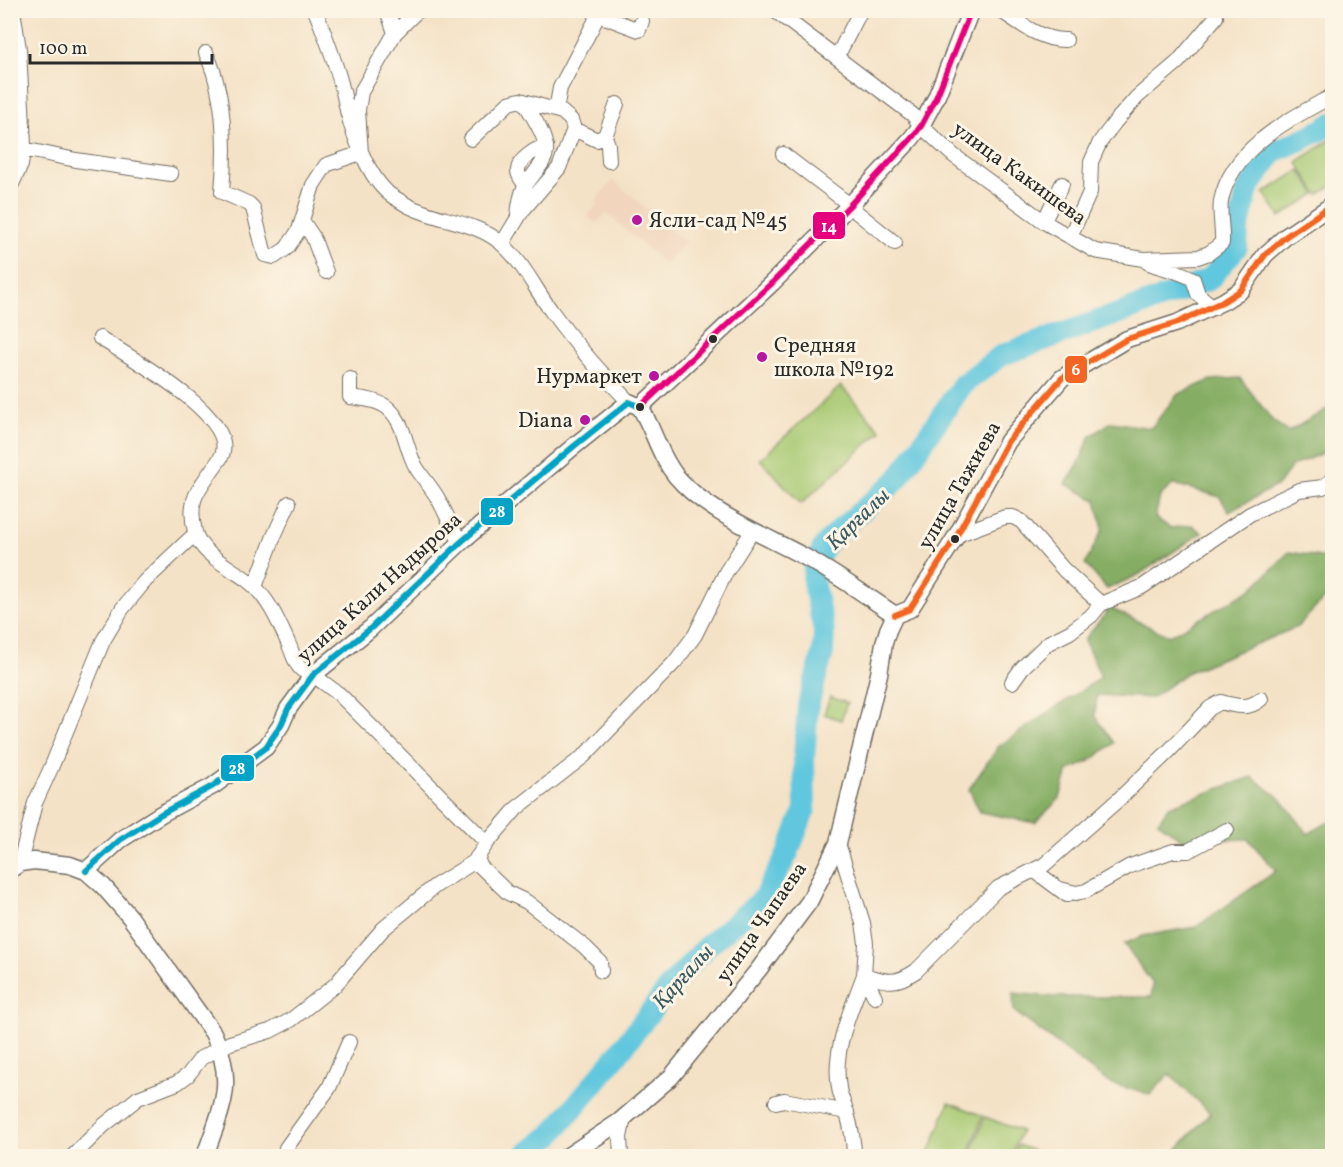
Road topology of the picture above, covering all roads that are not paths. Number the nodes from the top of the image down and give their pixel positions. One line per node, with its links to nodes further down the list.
1 (13, 10): 24 (street)
2 (315, 10): 25 (street)
3 (387, 10): 12 (street)
4 (418, 10): 12 (street)
5 (774, 10): 15 (street, улица Какишева)
6 (861, 10): 15 (street)
7 (971, 10): 20 (street, улица Кали Надырова)
8 (1000, 10): 13 (street)
9 (600, 13): 11 (street); 19 (street)
10 (1216, 16): 36 (street)
11 (642, 21)
12 (395, 33): 25 (street)
13 (1066, 40)
14 (206, 53): 35 (street)
15 (835, 56): 20 (street, улица Какишева)
16 (1332, 96): 39 (street, улица Какишева)
17 (524, 101): 19 (street); 23 (street); 33 (street)
18 (617, 104): 22 (street)
19 (556, 110): 21 (street)
20 (921, 126): 31 (street, улица Кали Надырова); 34 (street, улица Какишева)
21 (574, 129): 22 (street); 33 (street)
22 (605, 136): 27 (street)
23 (471, 139)
24 (23, 149): 28 (street); 30 (street)
25 (362, 153): 35 (street); 38 (street)
26 (783, 154): 31 (street)
27 (609, 161)
28 (171, 174)
29 (1062, 184): 34 (street)
30 (10, 188)
31 (850, 205): 37 (street); 44 (street, улица Кали Надырова)
32 (1332, 206): 41 (street, улица Тажиева)
33 (518, 217): 38 (street)
34 (1044, 221): 36 (street, улица Какишева)
35 (303, 222): 40 (street)
36 (1070, 237): 39 (street, улица Какишева)
37 (895, 243)
38 (502, 244): 44 (street)
39 (1143, 259): 41 (street)
40 (326, 272)
41 (1214, 308): 49 (street, улица Тажиева)
42 (100, 338): 48 (street)
43 (350, 379): 50 (street)
44 (634, 405): 47 (street); 50 (street, улица Кали Надырова)
45 (1332, 480): 52 (street)
46 (289, 503): 51 (street)
47 (753, 530): 53 (street); 58 (street)
48 (195, 534): 51 (street); 61 (street)
49 (957, 535): 52 (street); 53 (street, улица Тажиева)
50 (461, 542): 54 (street, улица Кали Надырова)
51 (255, 587): 54 (street)
52 (1101, 604): 55 (street)
53 (895, 615): 59 (street, улица Чапаева)
54 (313, 675): 58 (street); 62 (street, улица Кали Надырова)
55 (1012, 682)
56 (1261, 699): 63 (street)
57 (1227, 830): 64 (street)
58 (487, 843): 60 (street)
59 (838, 843): 67 (street); 73 (street, улица Чапаева)
60 (477, 857): 66 (street); 70 (street)
61 (15, 866): 62 (street)
62 (86, 871): 70 (street)
63 (1035, 871): 64 (street); 67 (street)
64 (1060, 889): 65 (street)
65 (1074, 900)
66 (601, 971)
67 (864, 975): 68 (street); 72 (street)
68 (875, 997)
69 (349, 1042): 76 (street)
70 (220, 1048): 74 (street); 75 (street)
71 (776, 1102): 72 (street)
72 (847, 1112): 79 (street)
73 (624, 1118): 77 (street, улица Чапаева); 78 (street)
74 (73, 1156)
75 (205, 1156)
76 (285, 1156)
77 (568, 1156)
78 (621, 1156)
79 (854, 1156)

